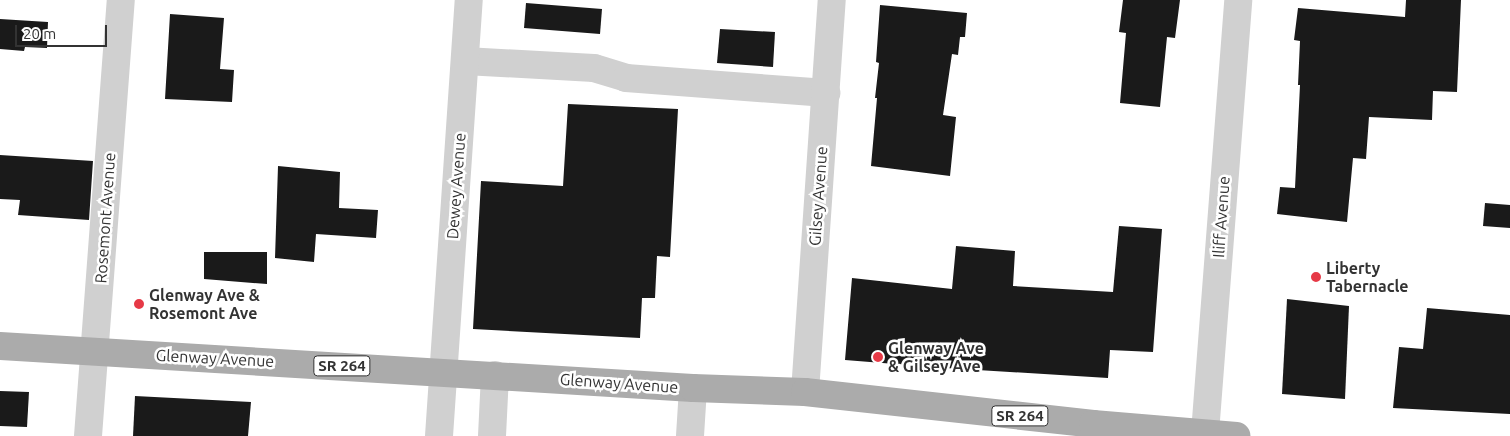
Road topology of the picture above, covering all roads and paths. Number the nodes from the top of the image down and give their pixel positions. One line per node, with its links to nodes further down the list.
1 (122, 0): 8 (street, Rosemont Avenue)
2 (469, 0): 5 (street, Dewey Avenue)
3 (832, 0): 6 (street, Gilsey Avenue)
4 (1238, 0): 15 (street, Iliff Avenue)
5 (465, 61): 6 (street); 9 (street, Dewey Avenue)
6 (826, 92): 12 (street, Gilsey Avenue)
7 (0, 346): 8 (main road, Glenway Avenue / SR 264)
8 (95, 351): 9 (main road, Glenway Avenue / SR 264); 16 (street, Rosemont Avenue)
9 (444, 372): 10 (main road, Glenway Avenue / SR 264); 17 (street, Dewey Avenue)
10 (495, 375): 11 (main road, Glenway Avenue / SR 264); 18 (street)
11 (693, 388): 12 (main road, Glenway Avenue / SR 264); 19 (street)
12 (805, 392): 13 (main road, Glenway Avenue / SR 264)
13 (1092, 430): 14 (main road, Glenway Avenue / SR 264)
14 (1157, 433): 15 (main road, Glenway Avenue / SR 264)
15 (1205, 433): 20 (main road, Glenway Avenue / SR 264)
16 (88, 436)
17 (439, 436)
18 (492, 436)
19 (690, 436)
20 (1236, 436)

